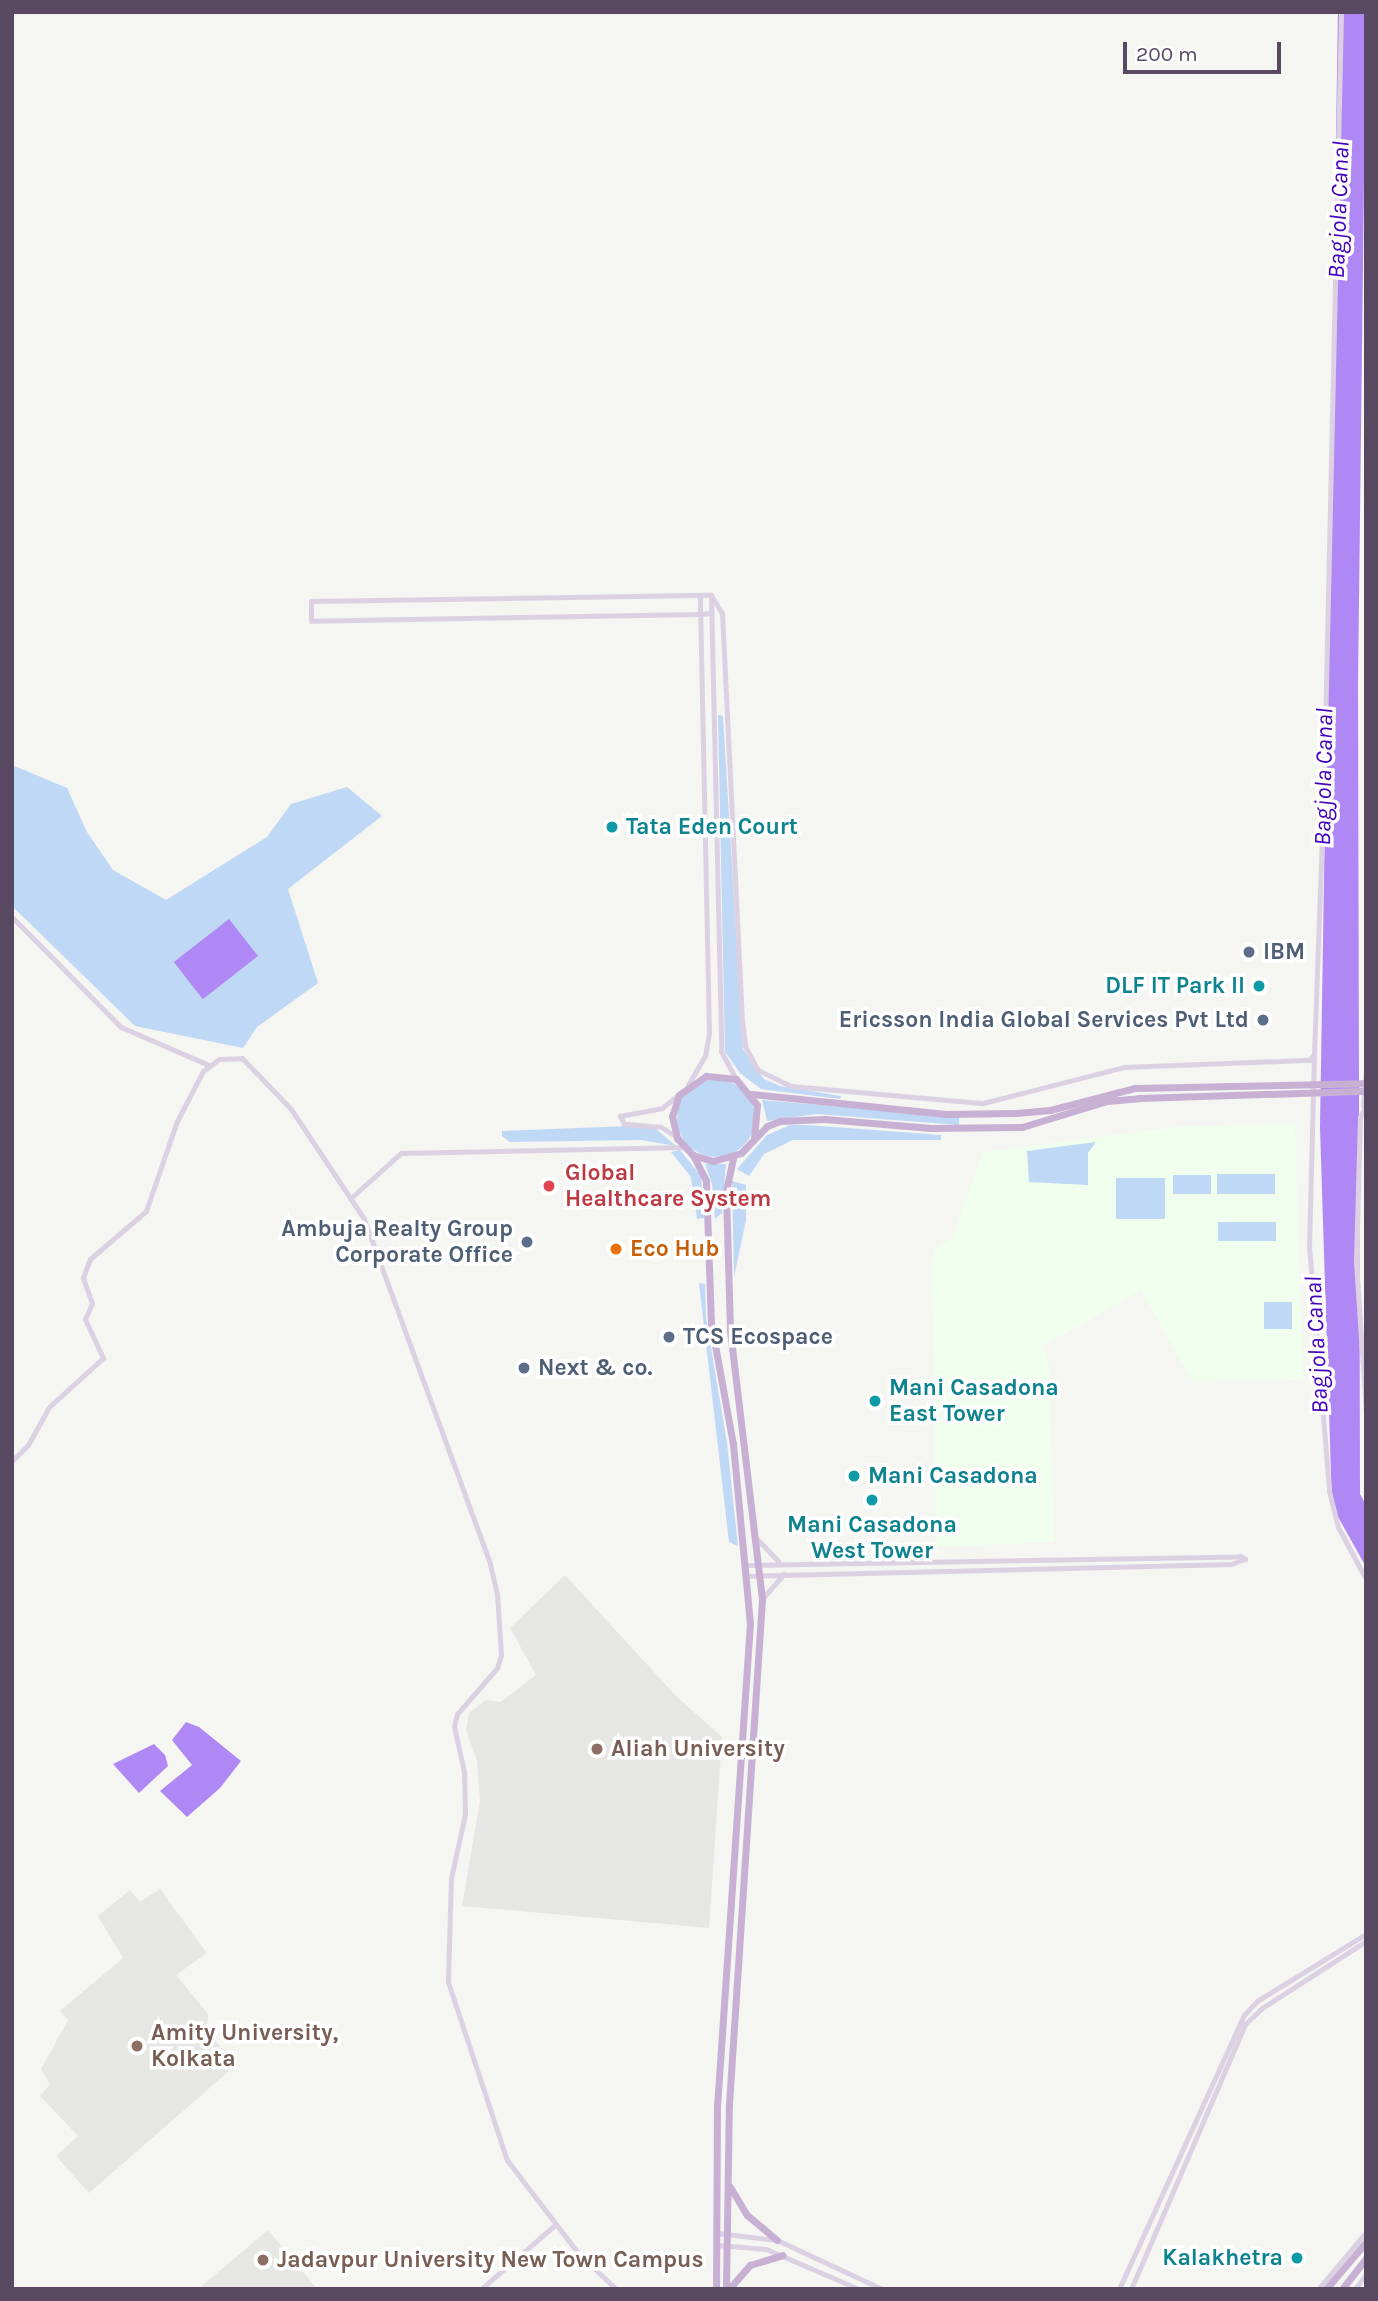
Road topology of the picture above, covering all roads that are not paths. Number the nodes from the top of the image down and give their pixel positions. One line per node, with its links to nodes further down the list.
1 (1340, 12): 7 (street)
2 (700, 595): 3 (street); 5 (street); 5 (street)
3 (711, 595): 4 (street); 14 (street)
4 (711, 613): 5 (street); 10 (street)
5 (700, 614): 12 (street)
6 (12, 917): 8 (street)
7 (1314, 1055): 14 (street); 34 (street)
8 (209, 1065): 24 (street); 26 (street)
9 (1366, 1072): 18 (street)
10 (736, 1079): 12 (main road); 15 (main road)
11 (1366, 1083): 17 (main road, bridge)
12 (688, 1085): 16 (main road)
13 (1366, 1091): 20 (main road, bridge)
14 (846, 1093): 17 (street)
15 (752, 1094): 17 (main road); 20 (main road)
16 (679, 1095): 19 (main road); 19 (street)
17 (845, 1104)
18 (1364, 1105): 25 (street)
19 (677, 1138): 21 (main road)
20 (754, 1139): 23 (main road)
21 (684, 1147): 22 (main road); 24 (street)
22 (693, 1155): 23 (main road); 30 (main road)
23 (733, 1158): 27 (main road)
24 (353, 1196): 39 (street)
25 (1366, 1414)
26 (12, 1461)
27 (756, 1538): 28 (street); 29 (main road)
28 (782, 1562): 29 (street); 31 (street)
29 (758, 1563): 30 (street); 32 (main road)
30 (746, 1565): 33 (main road)
31 (784, 1574): 32 (street); 35 (street)
32 (759, 1575): 33 (street); 35 (main road)
33 (747, 1576): 41 (main road)
34 (1366, 1579)
35 (762, 1599): 38 (main road)
36 (1366, 1934): 56 (street)
37 (1366, 1941): 57 (street)
38 (728, 2183): 42 (main road); 43 (main road)
39 (555, 2225): 50 (street); 51 (street)
40 (1366, 2232): 58 (street)
41 (718, 2233): 42 (street); 45 (main road)
42 (729, 2234): 43 (street); 46 (main road)
43 (777, 2240): 55 (street)
44 (1366, 2242): 59 (main road)
45 (717, 2245): 46 (street); 52 (main road)
46 (729, 2245): 47 (street); 53 (main road)
47 (782, 2255): 53 (main road); 54 (street)
48 (1366, 2258): 60 (main road)
49 (1366, 2274): 61 (street)
50 (481, 2289)
51 (616, 2289)
52 (716, 2289)
53 (728, 2289)
54 (859, 2289)
55 (882, 2289)
56 (1119, 2289)
57 (1131, 2289)
58 (1318, 2289)
59 (1326, 2289)
60 (1342, 2289)
61 (1355, 2289)

